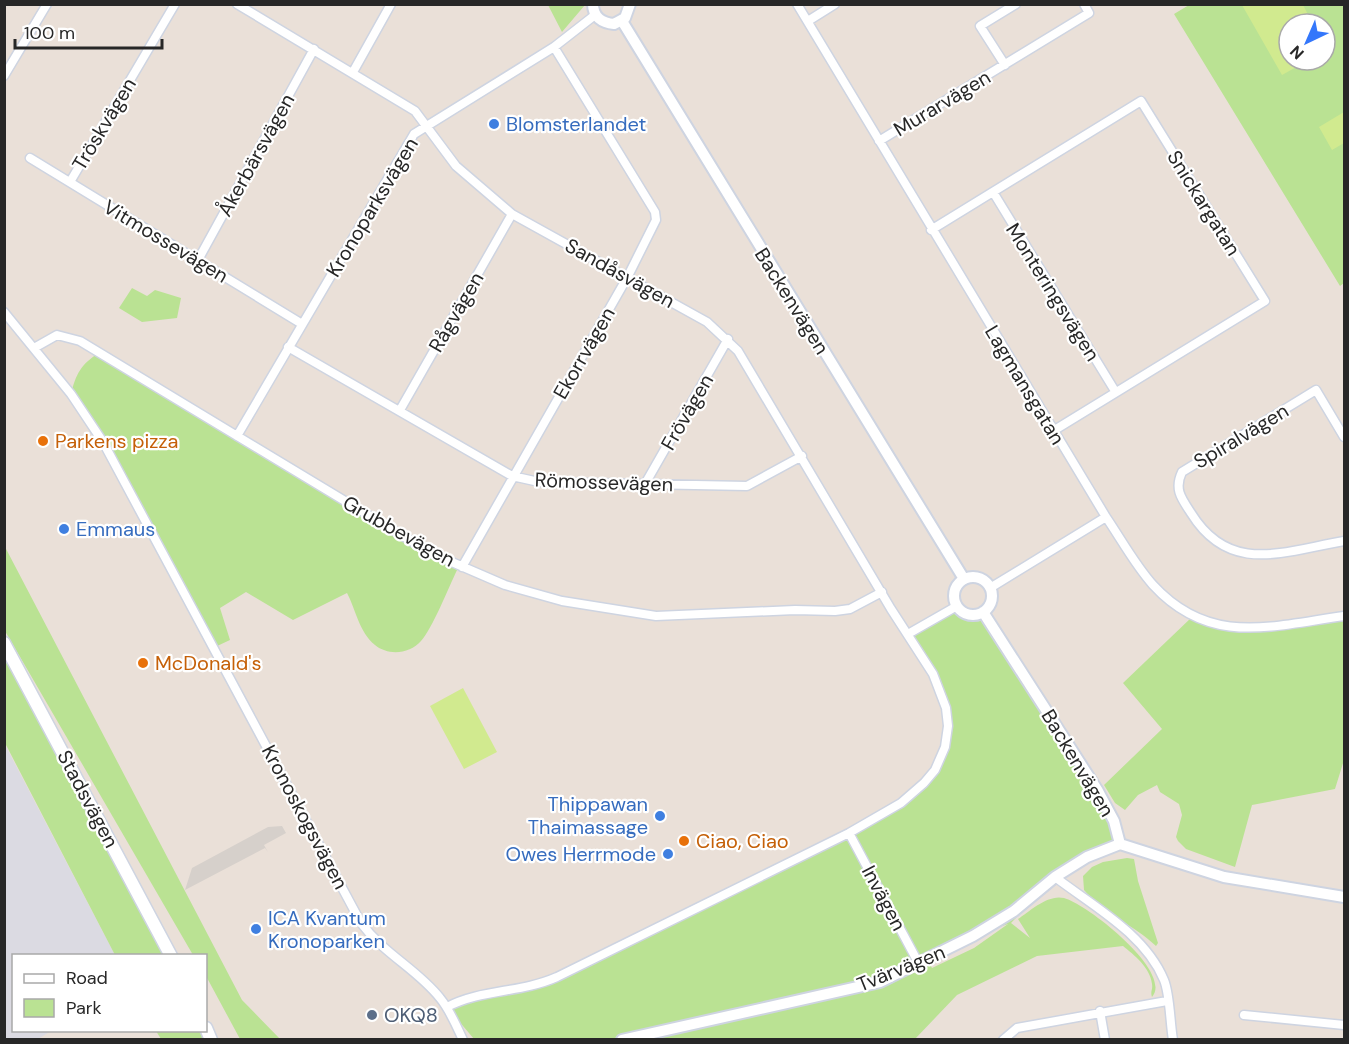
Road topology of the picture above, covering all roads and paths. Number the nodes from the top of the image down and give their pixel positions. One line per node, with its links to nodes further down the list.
1 (47, 4): 15 (street)
2 (175, 4): 22 (street, Tröskvägen)
3 (392, 4): 17 (street)
4 (630, 4): 11 (street)
5 (797, 4): 12 (street, Lagmansgatan)
6 (835, 4): 12 (street)
7 (1016, 4): 16 (street, Murarvägen)
8 (1084, 4): 16 (street, Murarvägen)
9 (241, 6): 14 (street, Sandåsvägen)
10 (594, 10): 11 (street); 13 (street, Kronoparksvägen)
11 (622, 21): 44 (street, Backenvägen)
12 (808, 21): 20 (street, Lagmansgatan)
13 (554, 47): 19 (street, Kronoparksvägen); 27 (street, Ekorrvägen)
14 (314, 49): 17 (street, Sandåsvägen); 26 (street, Åkerbärsvägen)
15 (7, 65): 18 (street)
16 (1005, 65): 20 (street, Murarvägen)
17 (353, 72): 19 (street, Sandåsvägen)
18 (4, 76)
19 (427, 124): 24 (street, Sandåsvägen); 29 (street, Kronoparksvägen)
20 (879, 141): 25 (street, Lagmansgatan)
21 (30, 158): 22 (street, Vitmossevägen)
22 (70, 182): 26 (street, Vitmossevägen)
23 (993, 192): 25 (street, Snickargatan); 33 (street, Monteringsvägen); 33 (street, Snickargatan)
24 (512, 214): 27 (street, Sandåsvägen); 34 (street, Rågvägen)
25 (931, 230): 35 (street, Lagmansgatan)
26 (198, 260): 29 (street, Vitmossevägen)
27 (628, 276): 30 (street, Sandåsvägen); 39 (street, Ekorrvägen)
28 (4, 312): 32 (street)
29 (302, 324): 31 (street, Kronoparksvägen)
30 (728, 339): 38 (street, Sandåsvägen); 40 (street, Frövägen)
31 (288, 347): 34 (street, Römossevägen); 36 (street, Kronoparksvägen)
32 (34, 348): 36 (street, Grubbevägen); 59 (street, Kronoskogsvägen)
33 (1115, 391): 35 (street, Snickargatan)
34 (400, 410): 39 (street, Römossevägen)
35 (1053, 431): 41 (street, Lagmansgatan)
36 (237, 436): 43 (street, Grubbevägen)
37 (1344, 436): 42 (street, Spiralvägen)
38 (802, 456): 40 (street, Römossevägen); 46 (street, Sandåsvägen)
39 (513, 476): 40 (street, Römossevägen); 43 (street, Ekorrvägen)
40 (645, 484)
41 (1106, 517): 45 (street); 49 (street, Lagmansgatan)
42 (1344, 541)
43 (462, 567): 46 (street, Grubbevägen)
44 (964, 579): 45 (street); 47 (street)
45 (990, 588): 48 (street)
46 (882, 592): 50 (street, Sandåsvägen)
47 (957, 606): 48 (street); 50 (street)
48 (983, 612): 53 (street, Backenvägen)
49 (1344, 616)
50 (908, 634): 52 (street)
51 (4, 643): 56 (main road, Stadsvägen)
52 (849, 833): 57 (street, Invägen); 59 (street)
53 (1120, 844): 54 (street, Tvärvägen); 55 (street)
54 (1055, 877): 57 (street, Tvärvägen); 58 (street)
55 (1344, 897)
56 (170, 954)
57 (919, 964): 64 (street, Tvärvägen)
58 (1167, 1001): 60 (street); 67 (street)
59 (447, 1007): 63 (street, Kronoskogsvägen)
60 (1100, 1011): 65 (street); 66 (street)
61 (1244, 1015): 62 (street)
62 (1344, 1025)
63 (463, 1040)
64 (622, 1040)
65 (1003, 1040)
66 (1105, 1040)
67 (1173, 1040)

